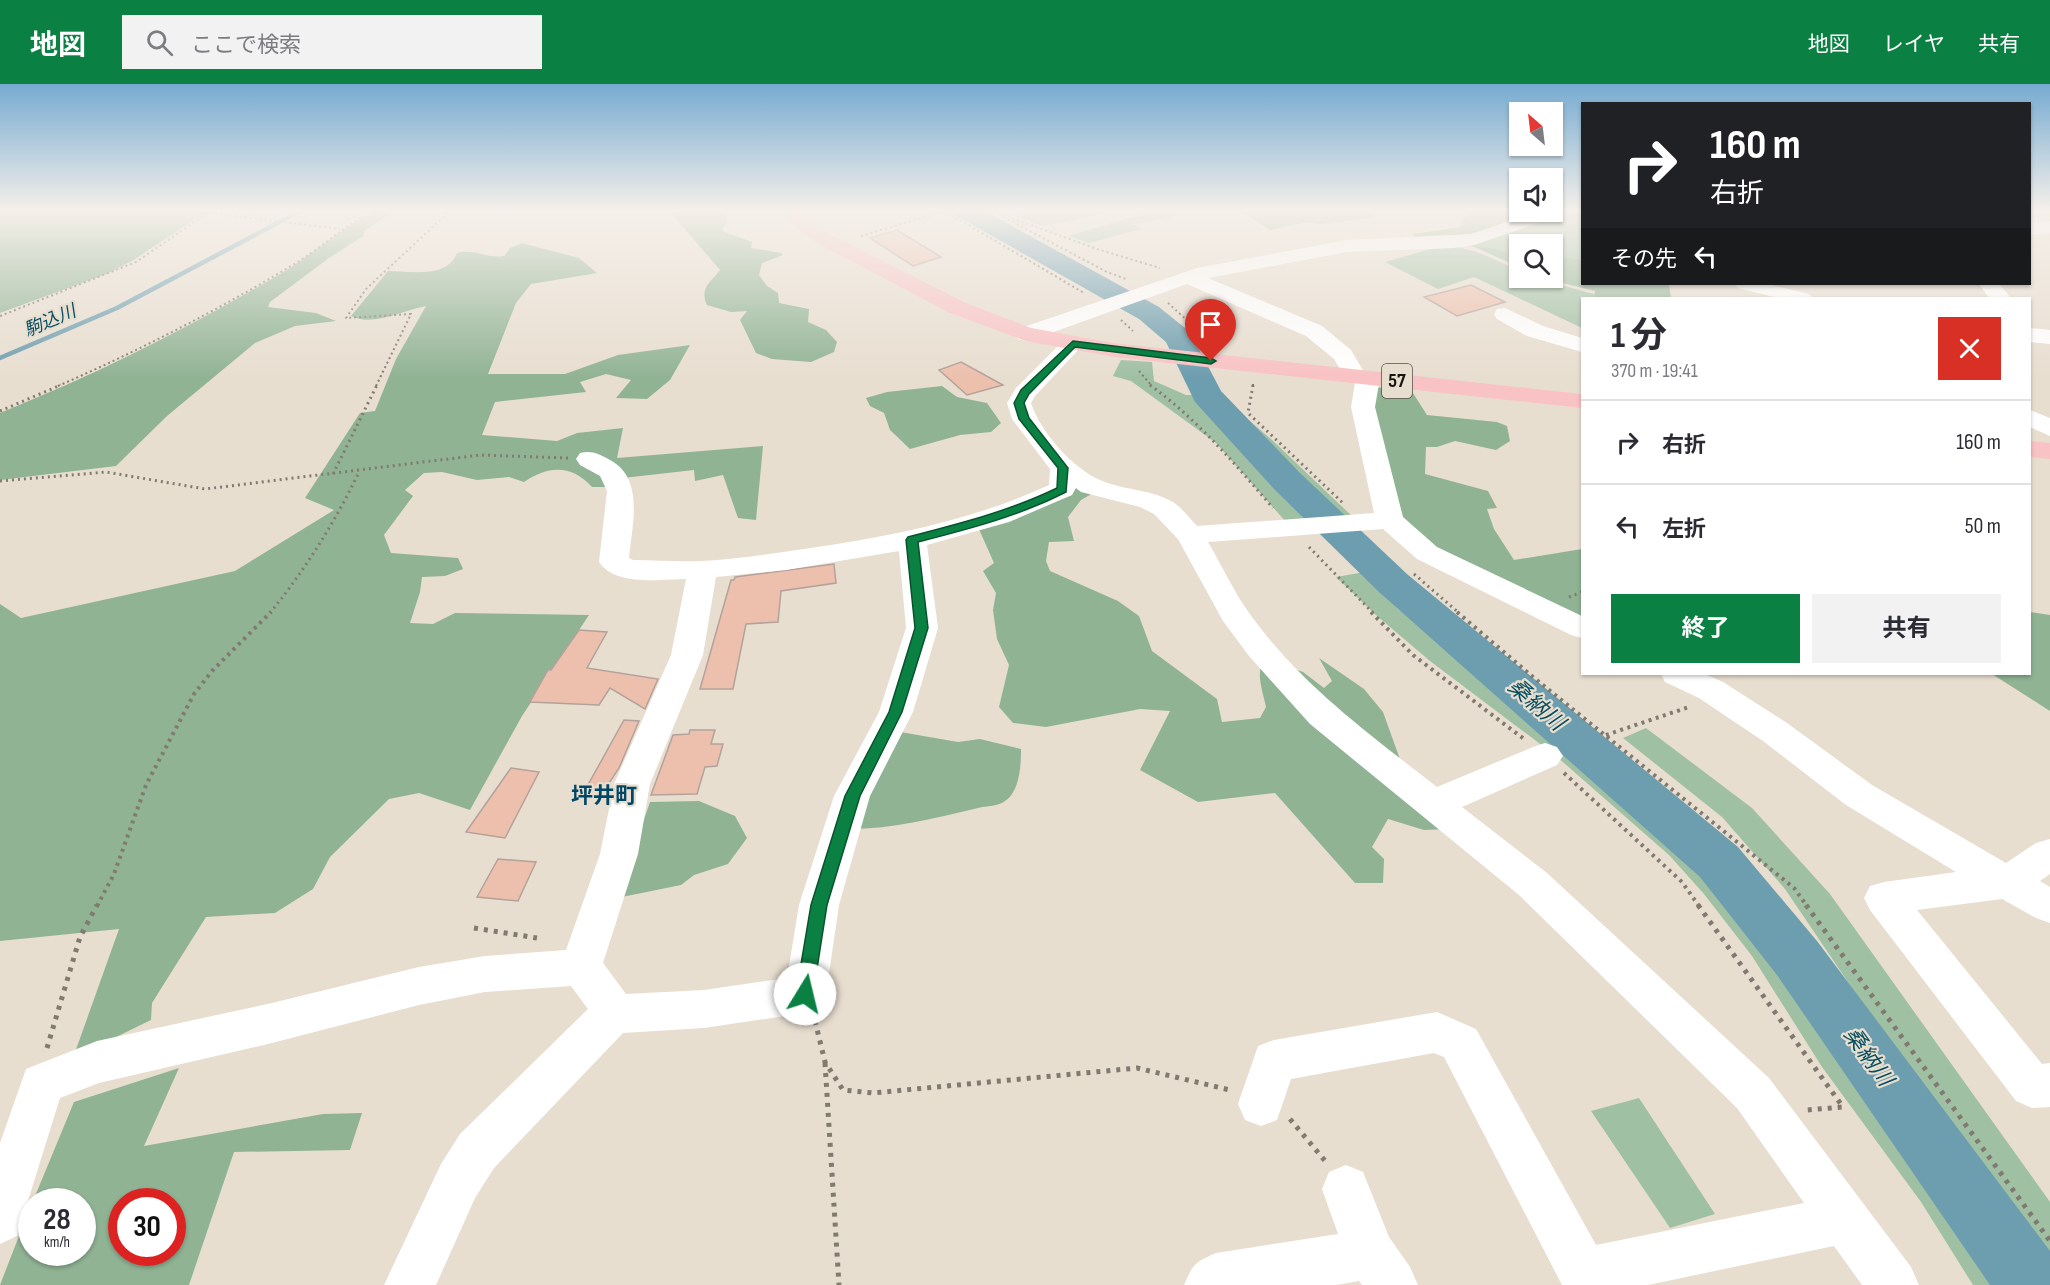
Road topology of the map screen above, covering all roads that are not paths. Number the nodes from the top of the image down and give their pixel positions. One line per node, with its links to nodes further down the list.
1 (877, 266): 9 (main road, 57)
2 (1244, 266): 3 (street)
3 (1188, 277): 9 (street); 14 (street)
4 (1748, 285): 6 (street)
5 (1990, 285): 7 (street)
6 (1798, 297)
7 (1999, 297)
8 (1505, 315): 13 (street)
9 (1026, 334): 12 (main road, 57)
10 (2031, 334): 11 (street)
11 (2050, 337)
12 (1073, 344): 14 (main road, 57); 21 (street)
13 (1581, 345)
14 (1361, 377): 15 (main road, 57); 22 (street)
15 (1581, 401)
16 (2031, 418): 17 (street)
17 (2050, 428)
18 (2031, 448): 19 (main road)
19 (2050, 451)
20 (589, 459): 25 (street)
21 (1063, 468): 23 (street); 24 (street)
22 (1369, 522): 23 (street); 26 (street)
23 (1190, 535): 29 (street)
24 (912, 540): 25 (street); 34 (street)
25 (703, 570): 33 (street)
26 (1581, 628)
27 (1679, 675): 31 (street)
28 (1545, 756): 29 (street)
29 (1432, 804): 39 (street)
30 (2050, 854): 31 (street)
31 (2007, 882): 32 (street); 35 (street)
32 (2050, 906)
33 (585, 956): 34 (street); 38 (street)
34 (614, 1014): 42 (street)
35 (2050, 1085)
36 (1261, 1104): 41 (street)
37 (1346, 1189): 40 (street)
38 (0, 1219)
39 (1845, 1219): 41 (street); 44 (street)
40 (1381, 1270): 43 (street)
41 (1586, 1279)
42 (410, 1285)
43 (1210, 1285)
44 (1893, 1285)

